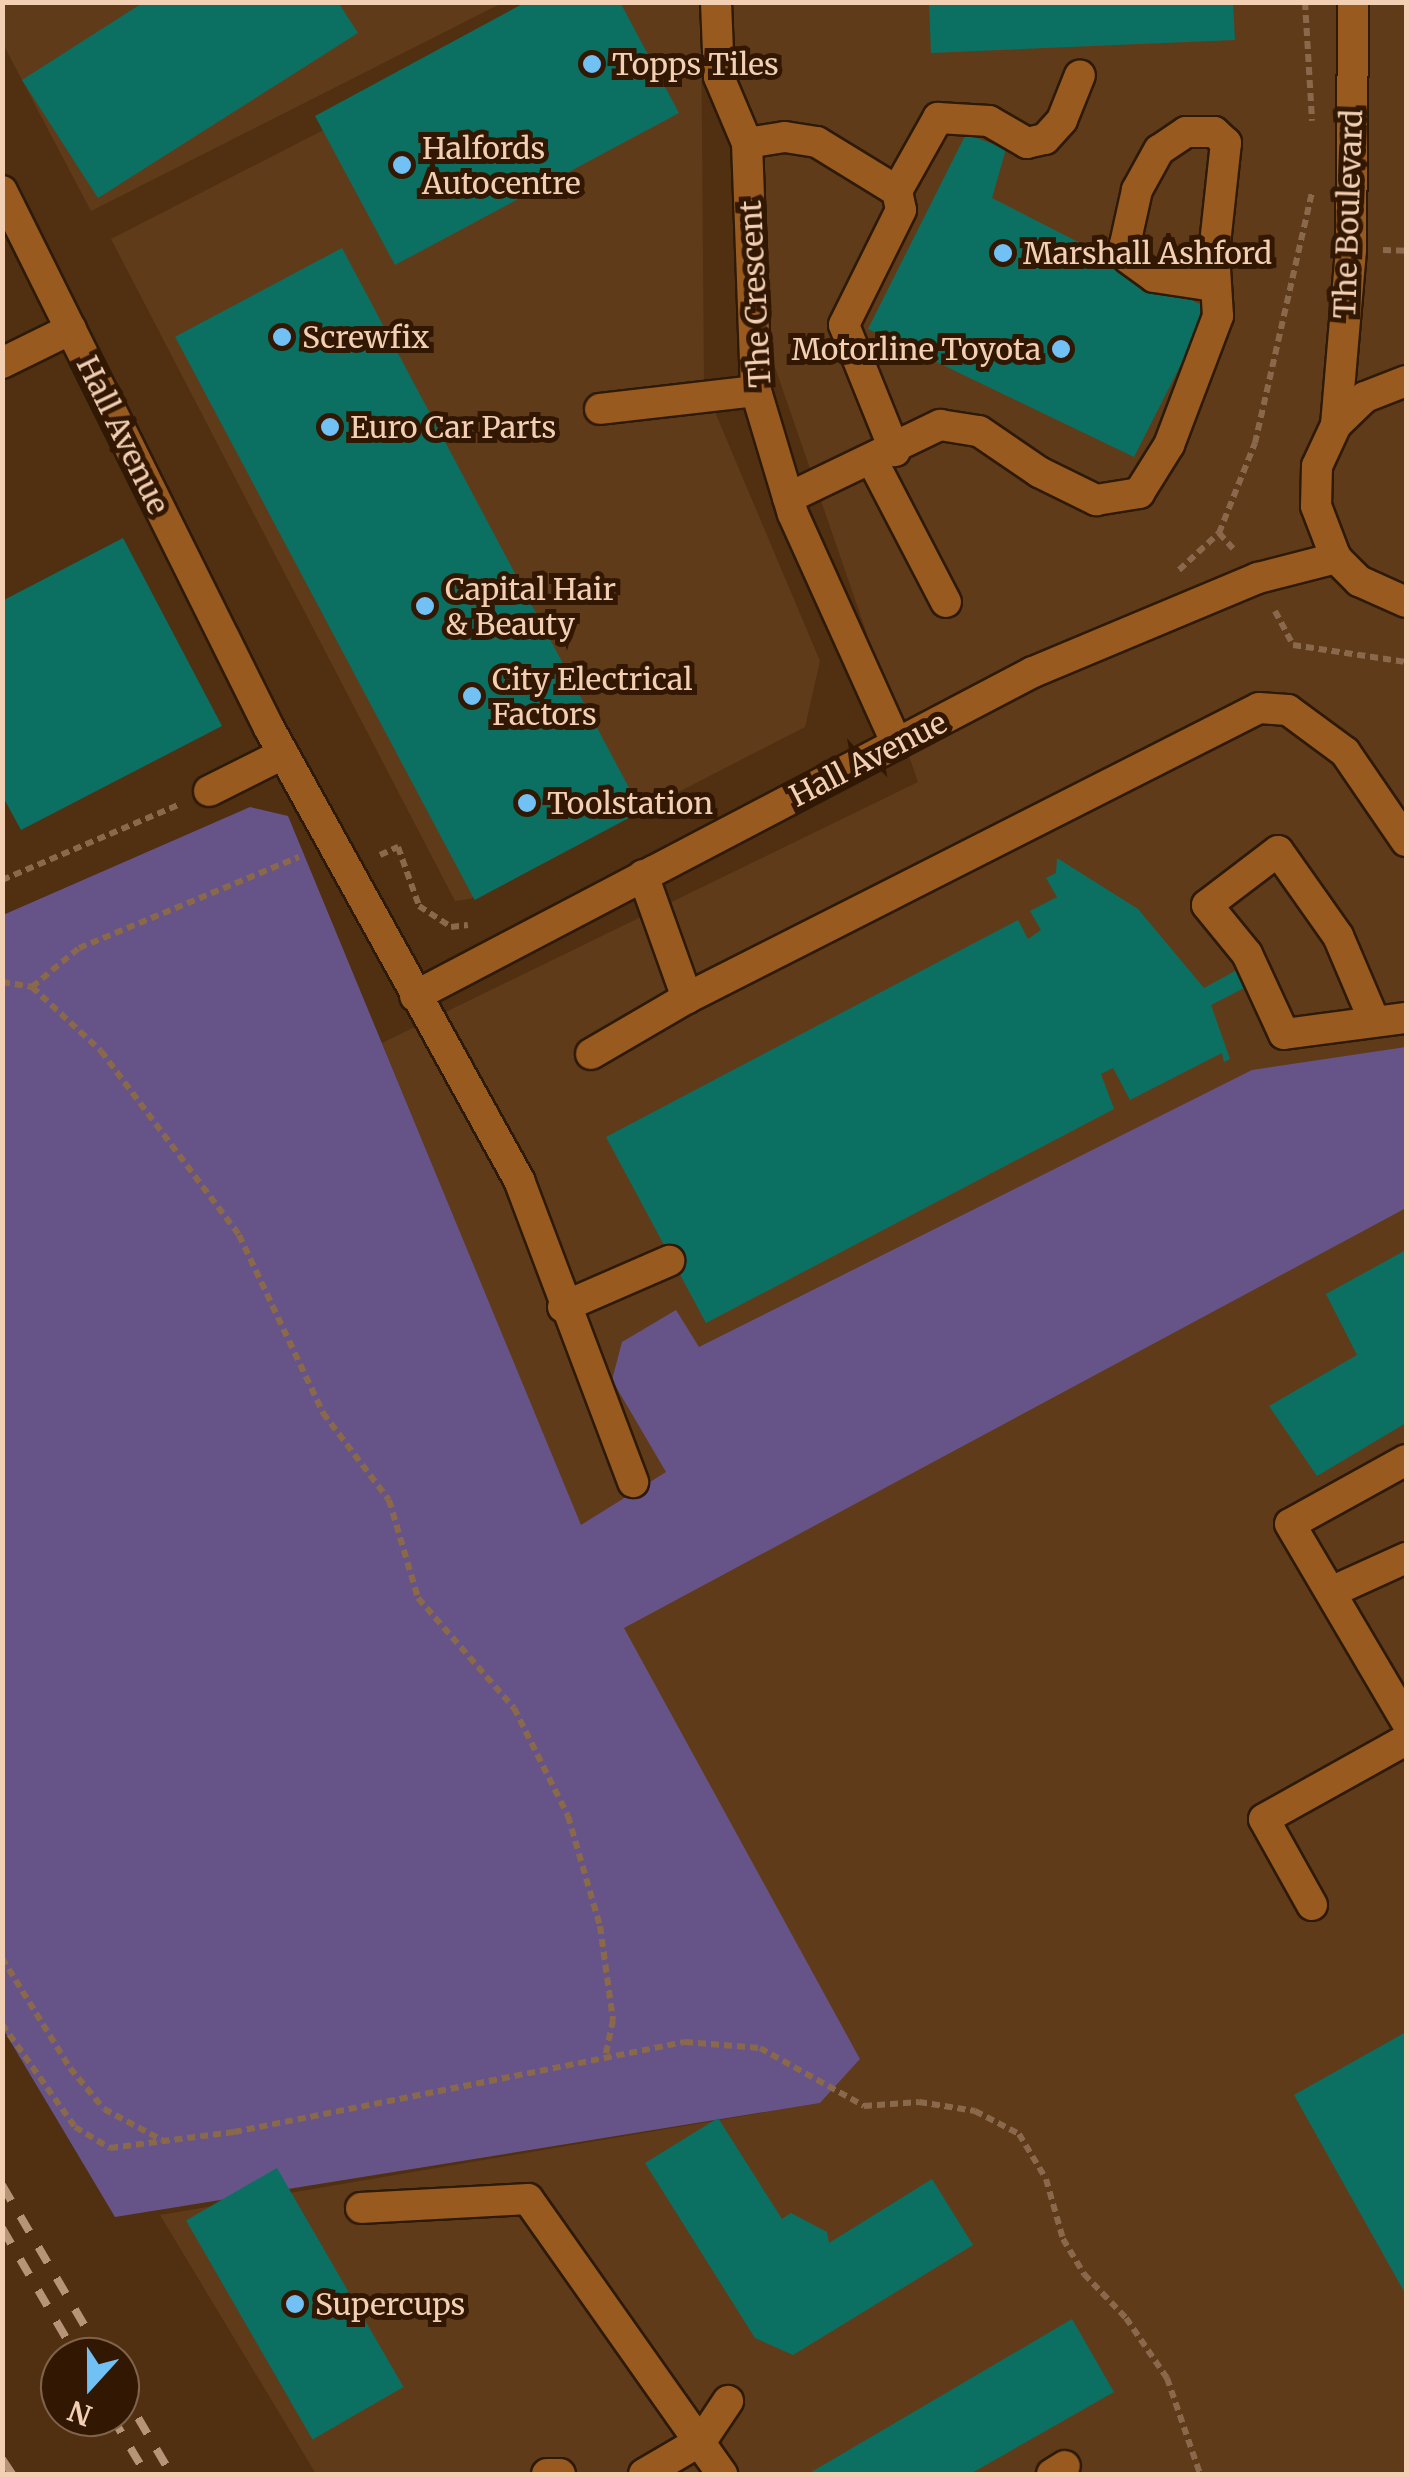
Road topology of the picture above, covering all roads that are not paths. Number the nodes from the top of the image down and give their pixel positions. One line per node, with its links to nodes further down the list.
1 (716, 2): 4 (street, The Crescent)
2 (1353, 2): 13 (street, The Boulevard)
3 (1080, 75): 6 (street)
4 (747, 143): 6 (street); 11 (street, The Crescent)
5 (2, 191): 8 (street, Hall Avenue)
6 (897, 191): 14 (street)
7 (1215, 286): 7 (street); 14 (street)
8 (71, 329): 9 (street); 20 (street, Hall Avenue)
9 (2, 363)
10 (1406, 381): 13 (street)
11 (756, 391): 12 (street); 15 (street, The Crescent)
12 (600, 409)
13 (1336, 425): 16 (street)
14 (883, 455): 15 (street); 17 (street)
15 (788, 498): 19 (street, The Crescent)
16 (1336, 558): 18 (street); 19 (street, Hall Avenue)
17 (946, 602)
18 (1406, 602)
19 (897, 744): 23 (street, Hall Avenue)
20 (283, 754): 21 (street); 24 (street, Hall Avenue)
21 (208, 790)
22 (1406, 840): 25 (street)
23 (643, 875): 24 (street, Hall Avenue); 25 (street)
24 (415, 996): 30 (street, Hall Avenue)
25 (687, 998): 28 (street)
26 (1373, 1018): 26 (street); 27 (street)
27 (1406, 1018)
28 (591, 1054)
29 (670, 1262): 30 (street)
30 (563, 1307): 32 (street, Hall Avenue)
31 (1406, 1460): 34 (street)
32 (633, 1482)
33 (1406, 1558): 34 (street)
34 (1331, 1592): 35 (street)
35 (1406, 1721)
36 (1406, 1740): 37 (street)
37 (1312, 1905)
38 (361, 2208): 40 (street)
39 (728, 2402): 40 (street)
40 (702, 2440): 43 (street); 44 (street)
41 (547, 2474): 42 (street)
42 (560, 2474)
43 (644, 2474)
44 (722, 2474)

